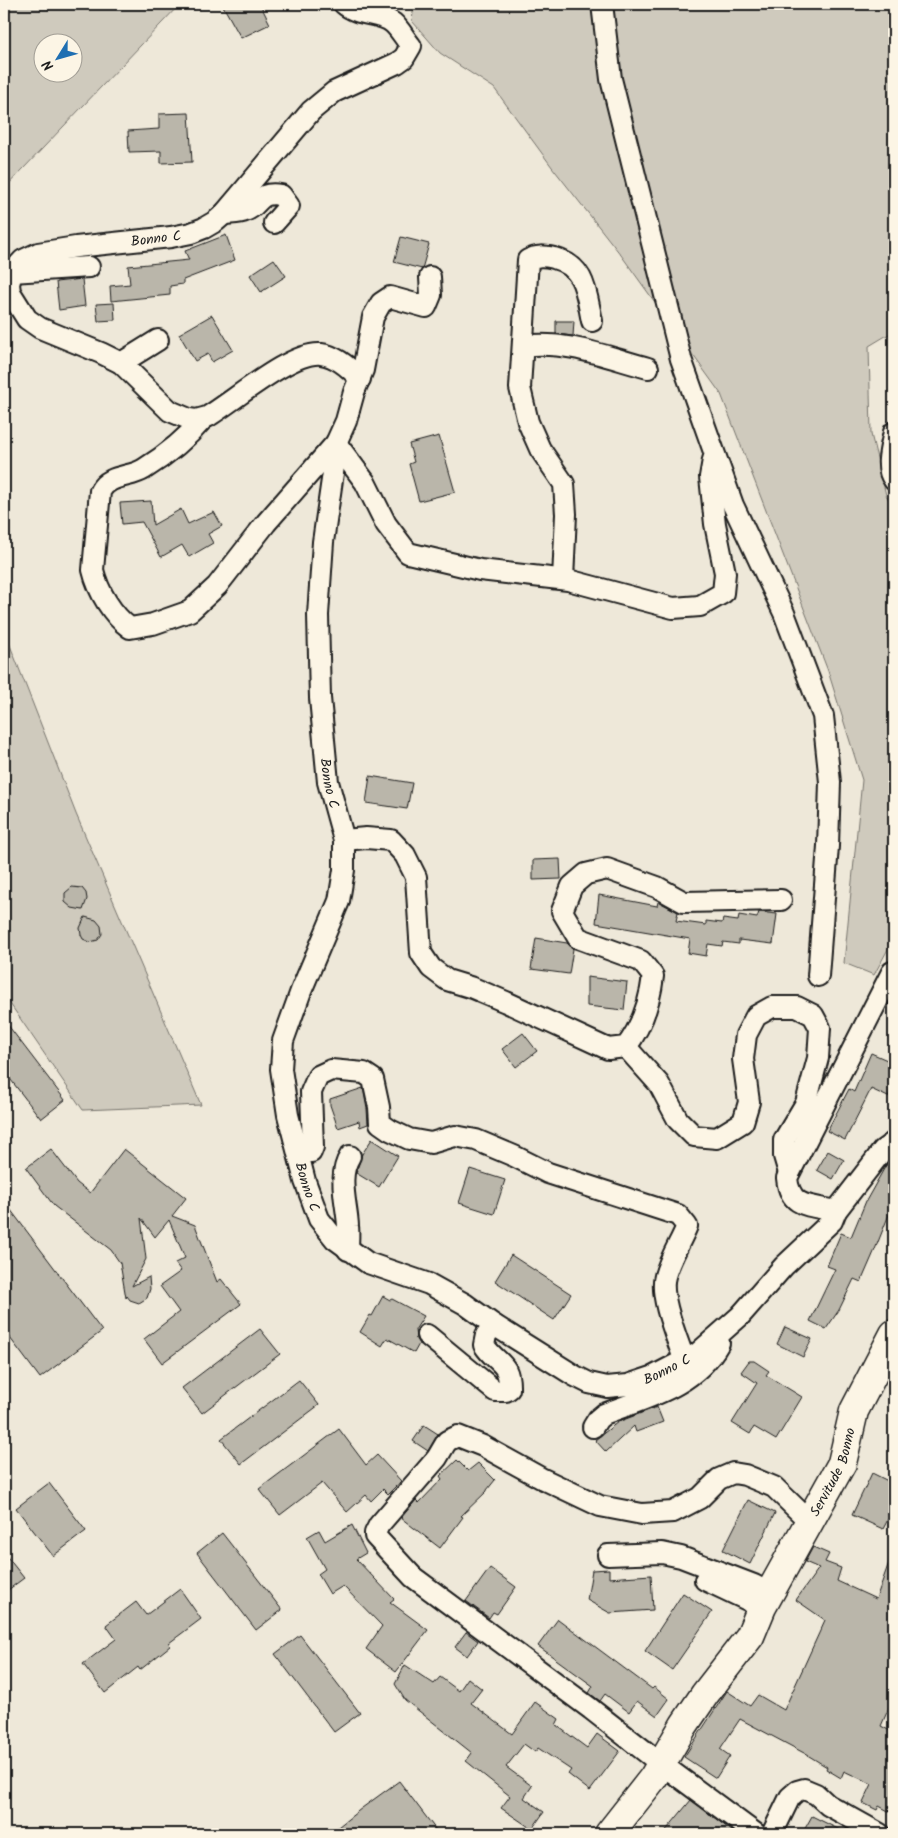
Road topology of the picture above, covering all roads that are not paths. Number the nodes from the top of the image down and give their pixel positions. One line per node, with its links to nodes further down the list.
1 (346, 4): 3 (street, Bonno C)
2 (602, 4): 17 (street)
3 (224, 214): 4 (street); 6 (street, Bonno C)
4 (274, 223)
5 (90, 267): 6 (street)
6 (12, 272): 11 (street)
7 (430, 277): 13 (street)
8 (592, 321): 10 (street)
9 (158, 340): 11 (street)
10 (523, 346): 12 (street); 19 (street)
11 (121, 363): 14 (street)
12 (648, 368)
13 (360, 379): 14 (street); 16 (street)
14 (203, 418): 16 (street)
15 (894, 432): 18 (street)
16 (336, 444): 19 (street); 20 (street, Bonno C)
17 (714, 453): 19 (street); 23 (street)
18 (894, 480)
19 (563, 579)
20 (344, 840): 24 (street); 26 (street, Bonno C)
21 (781, 900): 24 (street)
22 (892, 972): 28 (street)
23 (818, 976)
24 (626, 1047): 28 (street)
25 (894, 1142): 29 (street, Bonno C)
26 (298, 1153): 30 (street, Bonno C); 35 (street)
27 (350, 1156): 30 (street)
28 (789, 1172): 29 (street)
29 (836, 1212): 32 (street, Bonno C)
30 (348, 1250): 31 (street, Bonno C)
31 (494, 1325): 34 (street); 35 (street, Bonno C)
32 (727, 1328): 35 (street, Bonno C); 36 (street)
33 (894, 1334): 37 (street, Servitude Bonno)
34 (427, 1336)
35 (684, 1359)
36 (593, 1427)
37 (809, 1521): 40 (street, Servitude Bonno); 41 (street)
38 (608, 1555): 40 (street)
39 (684, 1572): 40 (street)
40 (766, 1600): 41 (street, Servitude Bonno)
41 (660, 1763): 42 (street, Servitude Bonno); 43 (street)
42 (609, 1834)
43 (756, 1834)
44 (772, 1834): 45 (street)
45 (880, 1834)

